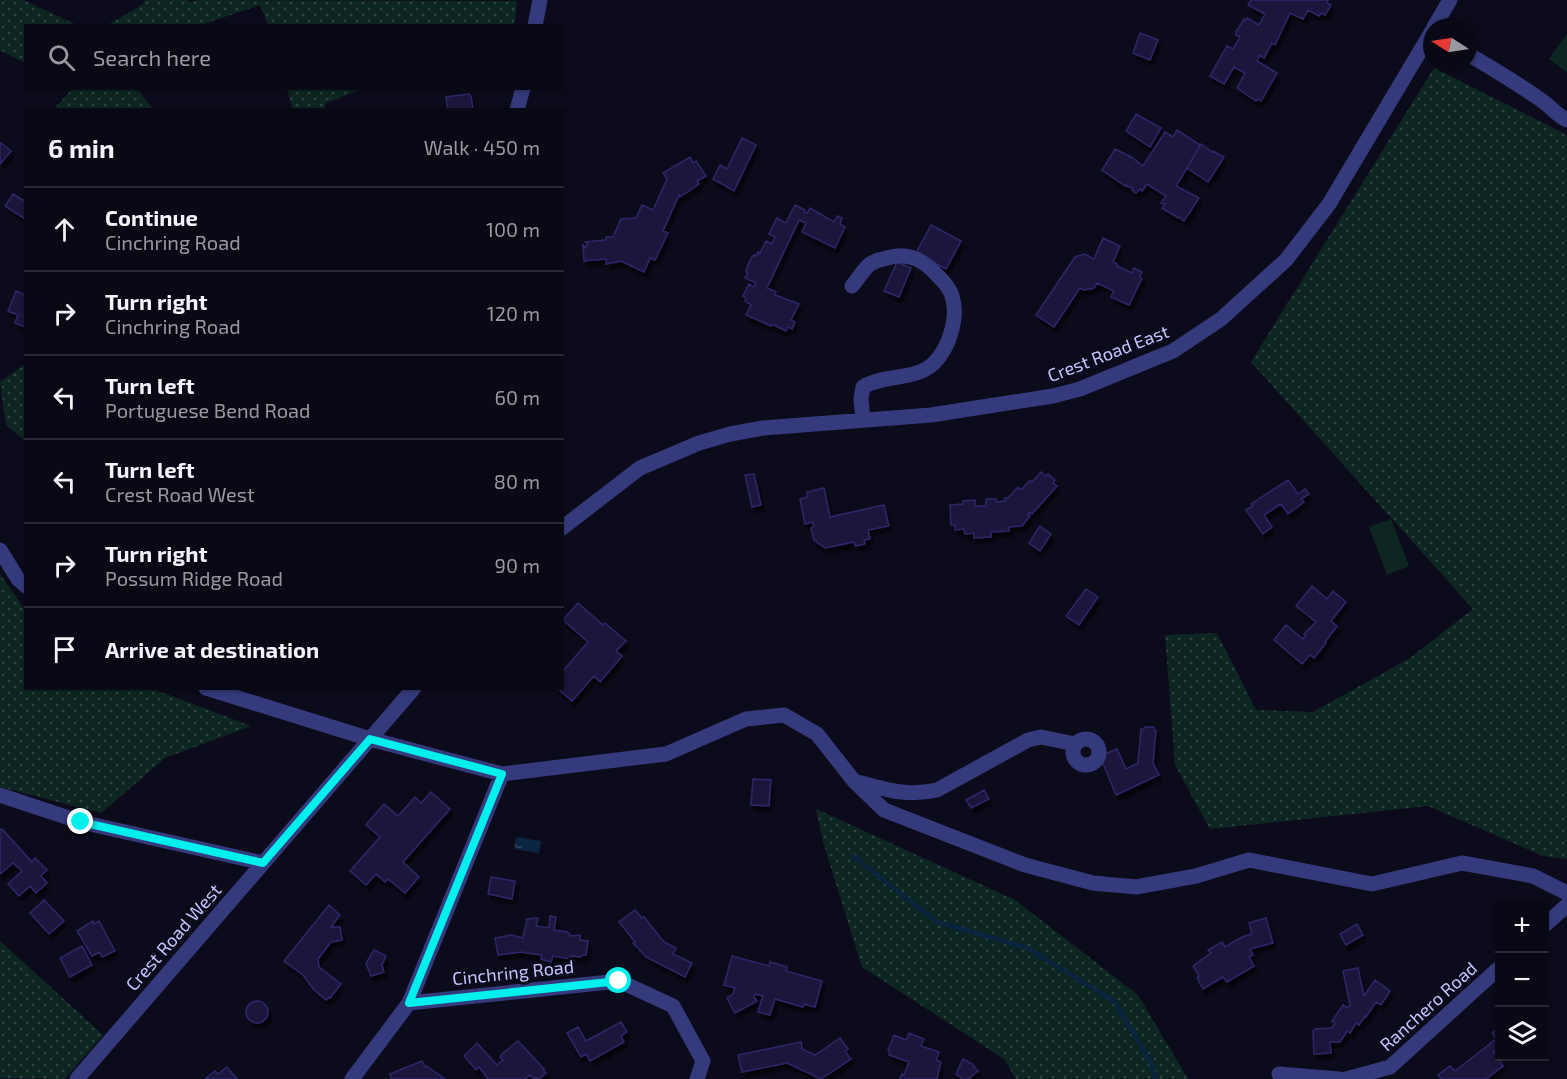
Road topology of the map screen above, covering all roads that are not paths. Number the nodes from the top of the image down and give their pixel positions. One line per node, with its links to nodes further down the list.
1 (540, 0): 4 (street)
2 (1449, 0): 3 (street, Crest Road East)
3 (1439, 18)
4 (535, 24)
5 (1423, 46): 11 (street, Crest Road East)
6 (1477, 59): 9 (street)
7 (522, 90): 8 (street)
8 (518, 108)
9 (1567, 120)
10 (852, 286): 11 (street)
11 (863, 420): 12 (street, Crest Road East)
12 (564, 526)
13 (0, 550): 14 (street)
14 (24, 584)
15 (212, 690): 17 (street)
16 (412, 690): 17 (street)
17 (370, 739): 19 (street); 22 (street, Crest Road West)
18 (1075, 744): 20 (street)
19 (502, 774): 20 (street); 27 (street, Cinchring Road)
20 (854, 781): 23 (street)
21 (0, 795): 22 (street)
22 (263, 863): 29 (street, Crest Road West)
23 (1567, 893)
24 (1567, 906): 25 (street)
25 (1549, 922)
26 (1495, 972): 33 (street, Ranchero Road)
27 (409, 1003): 30 (street); 31 (street, Cinchring Road)
28 (1279, 1074): 32 (street)
29 (77, 1079)
30 (352, 1079)
31 (697, 1079)
32 (1339, 1079)
33 (1346, 1079)

